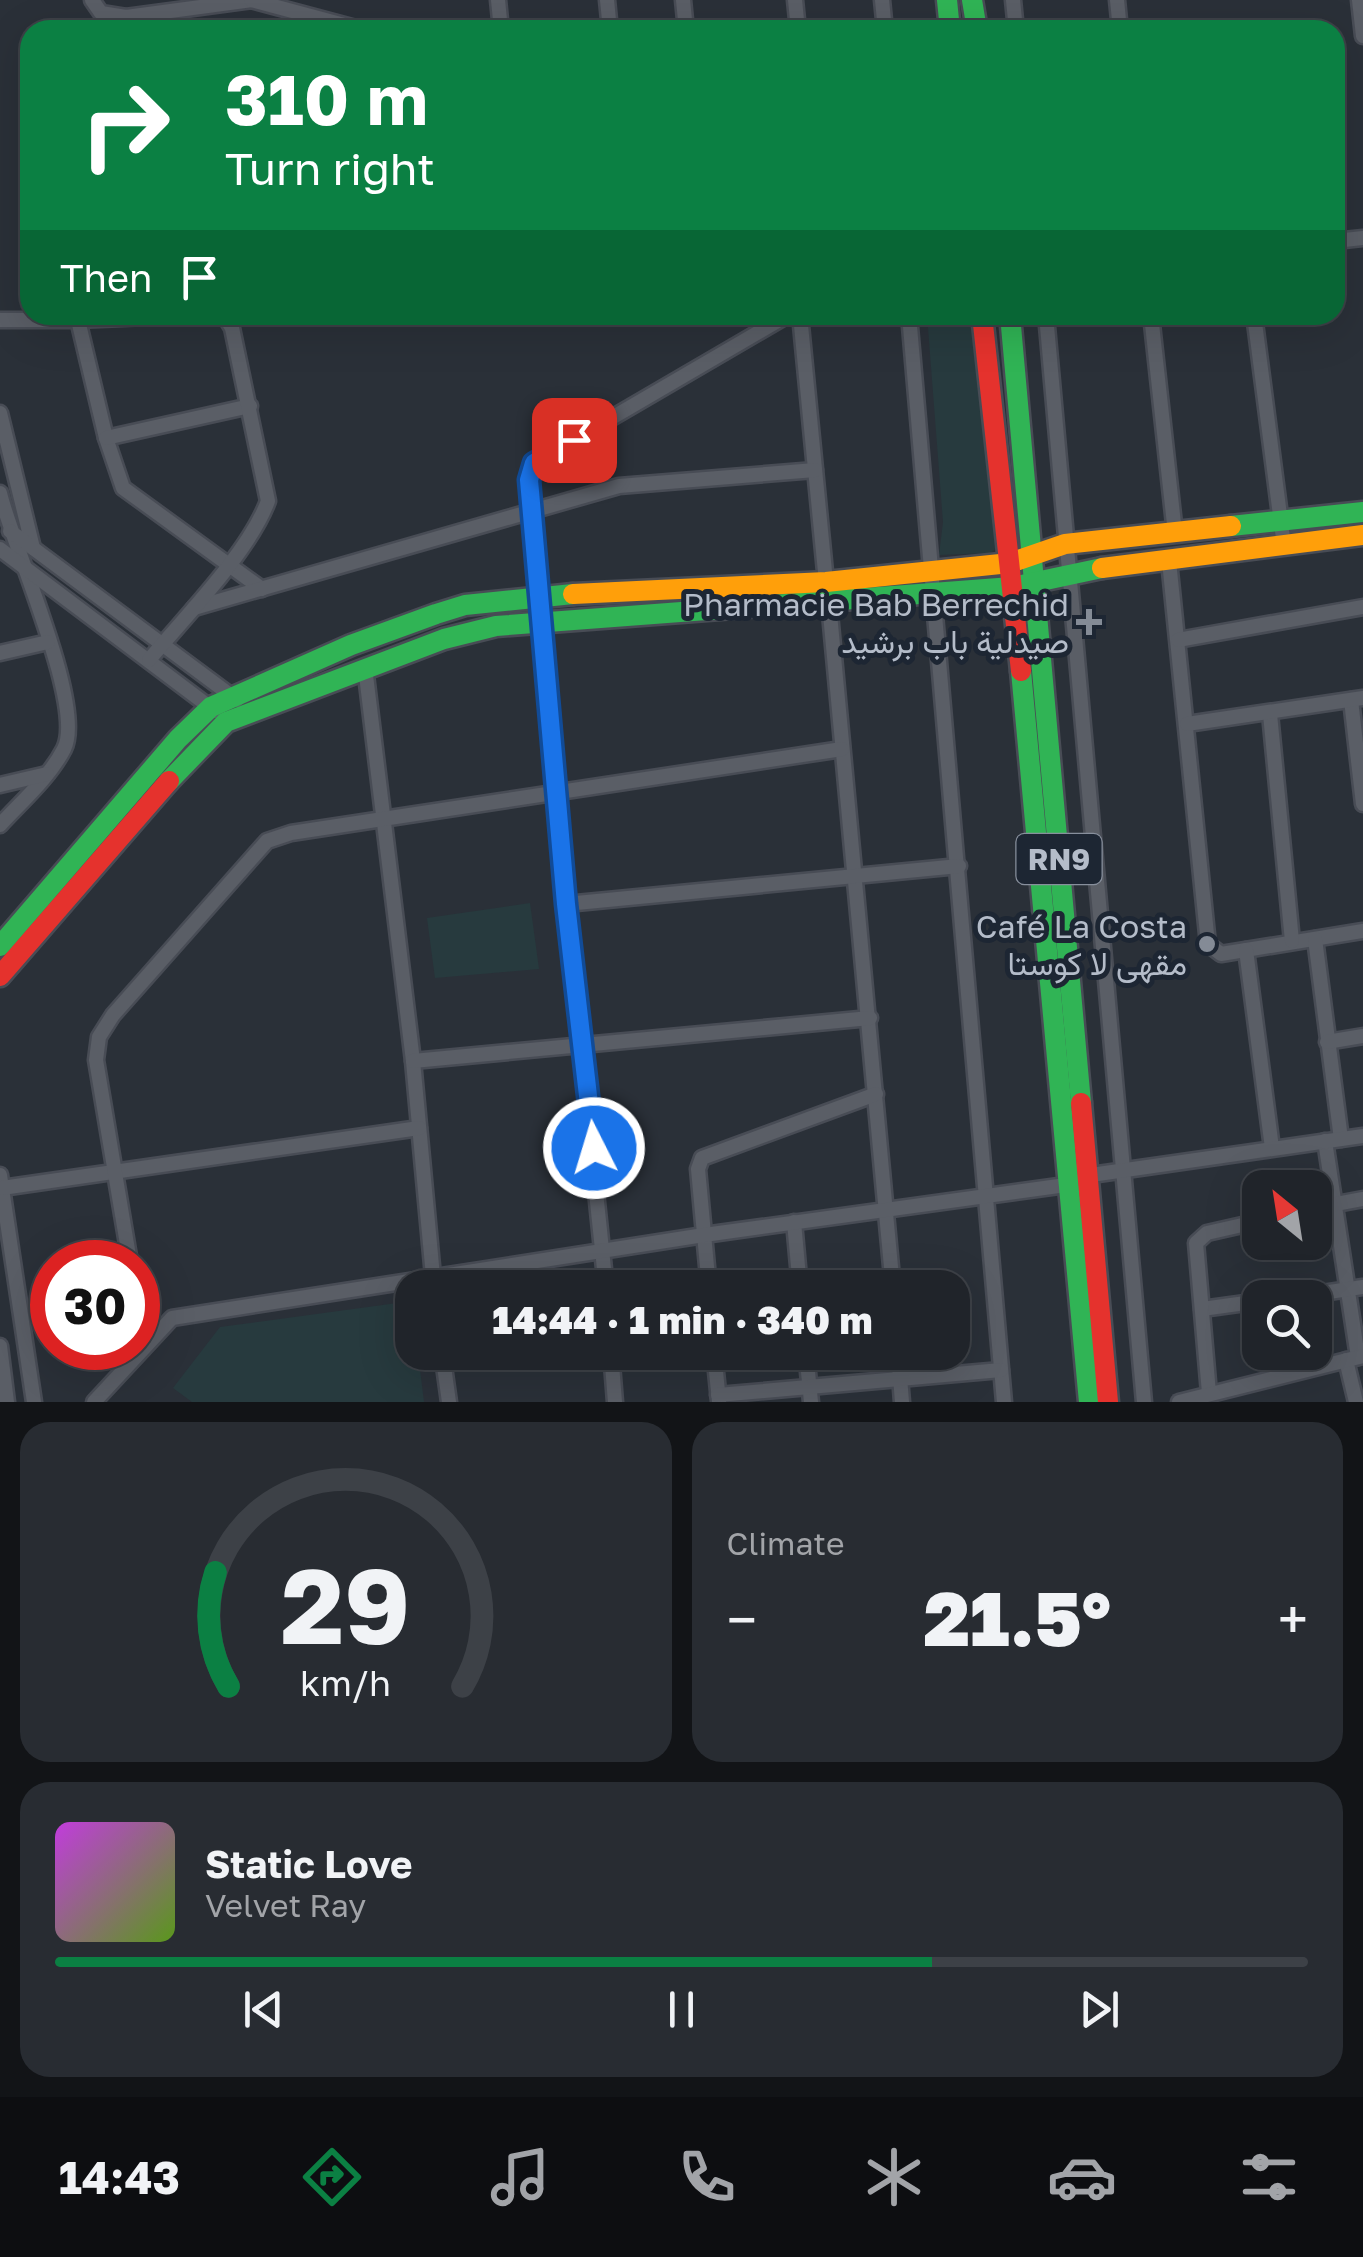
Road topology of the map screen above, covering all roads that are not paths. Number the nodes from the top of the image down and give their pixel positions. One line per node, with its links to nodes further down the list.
1 (92, 0): 2 (street)
2 (252, 0): 4 (street)
3 (1359, 0): 5 (street)
4 (325, 20)
5 (1363, 36)
6 (79, 325): 18 (street)
7 (230, 325): 16 (street)
8 (771, 325): 21 (street)
9 (801, 325): 19 (street)
10 (911, 325): 36 (street)
11 (983, 325): 34 (main road, RN9)
12 (1011, 325): 31 (main road, RN9)
13 (1047, 325): 27 (street)
14 (1152, 325): 25 (street)
15 (1255, 325): 23 (street)
16 (250, 406): 18 (street); 33 (street)
17 (0, 413): 29 (street)
18 (106, 438): 33 (street)
19 (815, 470): 21 (street); 42 (street)
20 (0, 493): 24 (street)
21 (532, 510): 41 (street); 43 (street)
22 (1363, 512): 23 (main road)
23 (1280, 523): 25 (main road); 28 (street)
24 (4, 526): 29 (street); 35 (street)
25 (1175, 533): 27 (main road)
26 (1363, 535): 28 (main road)
27 (1065, 544): 31 (main road); 37 (street)
28 (1284, 546): 32 (main road)
29 (32, 547): 39 (street); 50 (street)
30 (0, 549): 35 (street)
31 (1033, 558): 34 (main road); 38 (main road, RN9)
32 (1168, 561): 37 (main road); 48 (street)
33 (228, 562): 41 (street); 46 (street)
34 (1010, 563): 36 (main road); 40 (main road, RN9)
35 (23, 565): 39 (street)
36 (932, 569): 42 (main road); 44 (street)
37 (1070, 572): 38 (main road); 86 (street)
38 (1036, 581): 40 (main road); 89 (main road, RN9)
39 (37, 586): 49 (street); 52 (street)
40 (1012, 587): 44 (main road); 89 (main road, RN9)
41 (262, 589): 46 (street)
42 (827, 592): 43 (main road); 44 (main road); 47 (main road); 60 (street)
43 (542, 596): 47 (street); 54 (main road)
44 (934, 596): 67 (street)
45 (1363, 607): 48 (street)
46 (194, 608): 50 (street)
47 (545, 622): 53 (main road); 63 (street)
48 (1178, 640): 59 (street)
49 (48, 642): 51 (street); 61 (street)
50 (162, 644): 52 (street); 54 (street)
51 (0, 654)
52 (150, 660): 57 (street)
53 (365, 667): 56 (main road); 65 (street)
54 (232, 696): 56 (street); 57 (main road)
55 (1357, 699): 58 (street); 64 (street)
56 (250, 710): 57 (main road)
57 (218, 714): 73 (main road); 75 (main road)
58 (1270, 714): 59 (street); 72 (street)
59 (1186, 724): 74 (street)
60 (842, 749): 63 (street); 68 (street)
61 (46, 774): 62 (street); 66 (street)
62 (0, 785)
63 (557, 793): 65 (street); 69 (street)
64 (1363, 804)
65 (383, 818): 80 (street); 87 (street)
66 (0, 826)
67 (959, 866): 68 (street); 90 (street)
68 (857, 878): 69 (street); 76 (street)
69 (566, 904): 79 (street)
70 (1363, 932): 71 (street)
71 (1316, 939): 72 (street); 78 (street)
72 (1292, 942): 74 (street)
73 (0, 946)
74 (1246, 950): 85 (street)
75 (0, 976)
76 (870, 1018): 79 (street); 81 (street)
77 (1363, 1036): 78 (street)
78 (1328, 1042): 84 (street)
79 (584, 1045): 80 (street); 98 (street)
80 (414, 1061): 82 (street)
81 (876, 1094): 93 (street); 96 (street)
82 (419, 1128): 87 (street); 99 (street)
83 (1363, 1136): 84 (street)
84 (1333, 1140): 85 (street); 92 (street)
85 (1272, 1148): 86 (street)
86 (1125, 1170): 89 (street); 134 (street)
87 (114, 1173): 88 (street); 97 (street)
88 (1, 1181): 126 (street)
89 (1075, 1181): 90 (street); 132 (main road, RN9); 133 (main road, RN9)
90 (982, 1194): 93 (street); 120 (street)
91 (1363, 1200): 92 (street)
92 (1334, 1204): 107 (street)
93 (886, 1209): 94 (street); 104 (street)
94 (794, 1222): 96 (street); 103 (street)
95 (1242, 1227): 110 (street)
96 (704, 1235): 98 (street); 102 (street)
97 (126, 1240)
98 (603, 1252): 100 (street); 101 (street)
99 (432, 1270)
100 (504, 1270)
101 (604, 1270)
102 (707, 1270)
103 (798, 1270)
104 (891, 1270)
105 (1363, 1287): 107 (street)
106 (395, 1288): 111 (street)
107 (1345, 1290): 108 (street); 113 (street)
108 (1332, 1292)
109 (1242, 1304): 110 (street)
110 (1202, 1310): 123 (street)
111 (160, 1330)
112 (0, 1346): 114 (street)
113 (1356, 1358): 123 (street); 136 (street)
114 (1, 1366): 125 (street)
115 (122, 1370): 127 (street)
116 (445, 1370): 128 (street)
117 (613, 1370): 129 (street)
118 (716, 1370): 124 (street)
119 (899, 1370): 121 (street)
120 (1001, 1370): 121 (street); 131 (street)
121 (900, 1379): 122 (street); 130 (street)
122 (810, 1394): 124 (street)
123 (1219, 1395): 135 (street)
124 (718, 1399)
125 (8, 1402)
126 (34, 1402)
127 (94, 1402)
128 (449, 1402)
129 (616, 1402)
130 (902, 1402)
131 (1004, 1402)
132 (1089, 1402)
133 (1108, 1402)
134 (1144, 1402)
135 (1179, 1402)
136 (1356, 1402)

